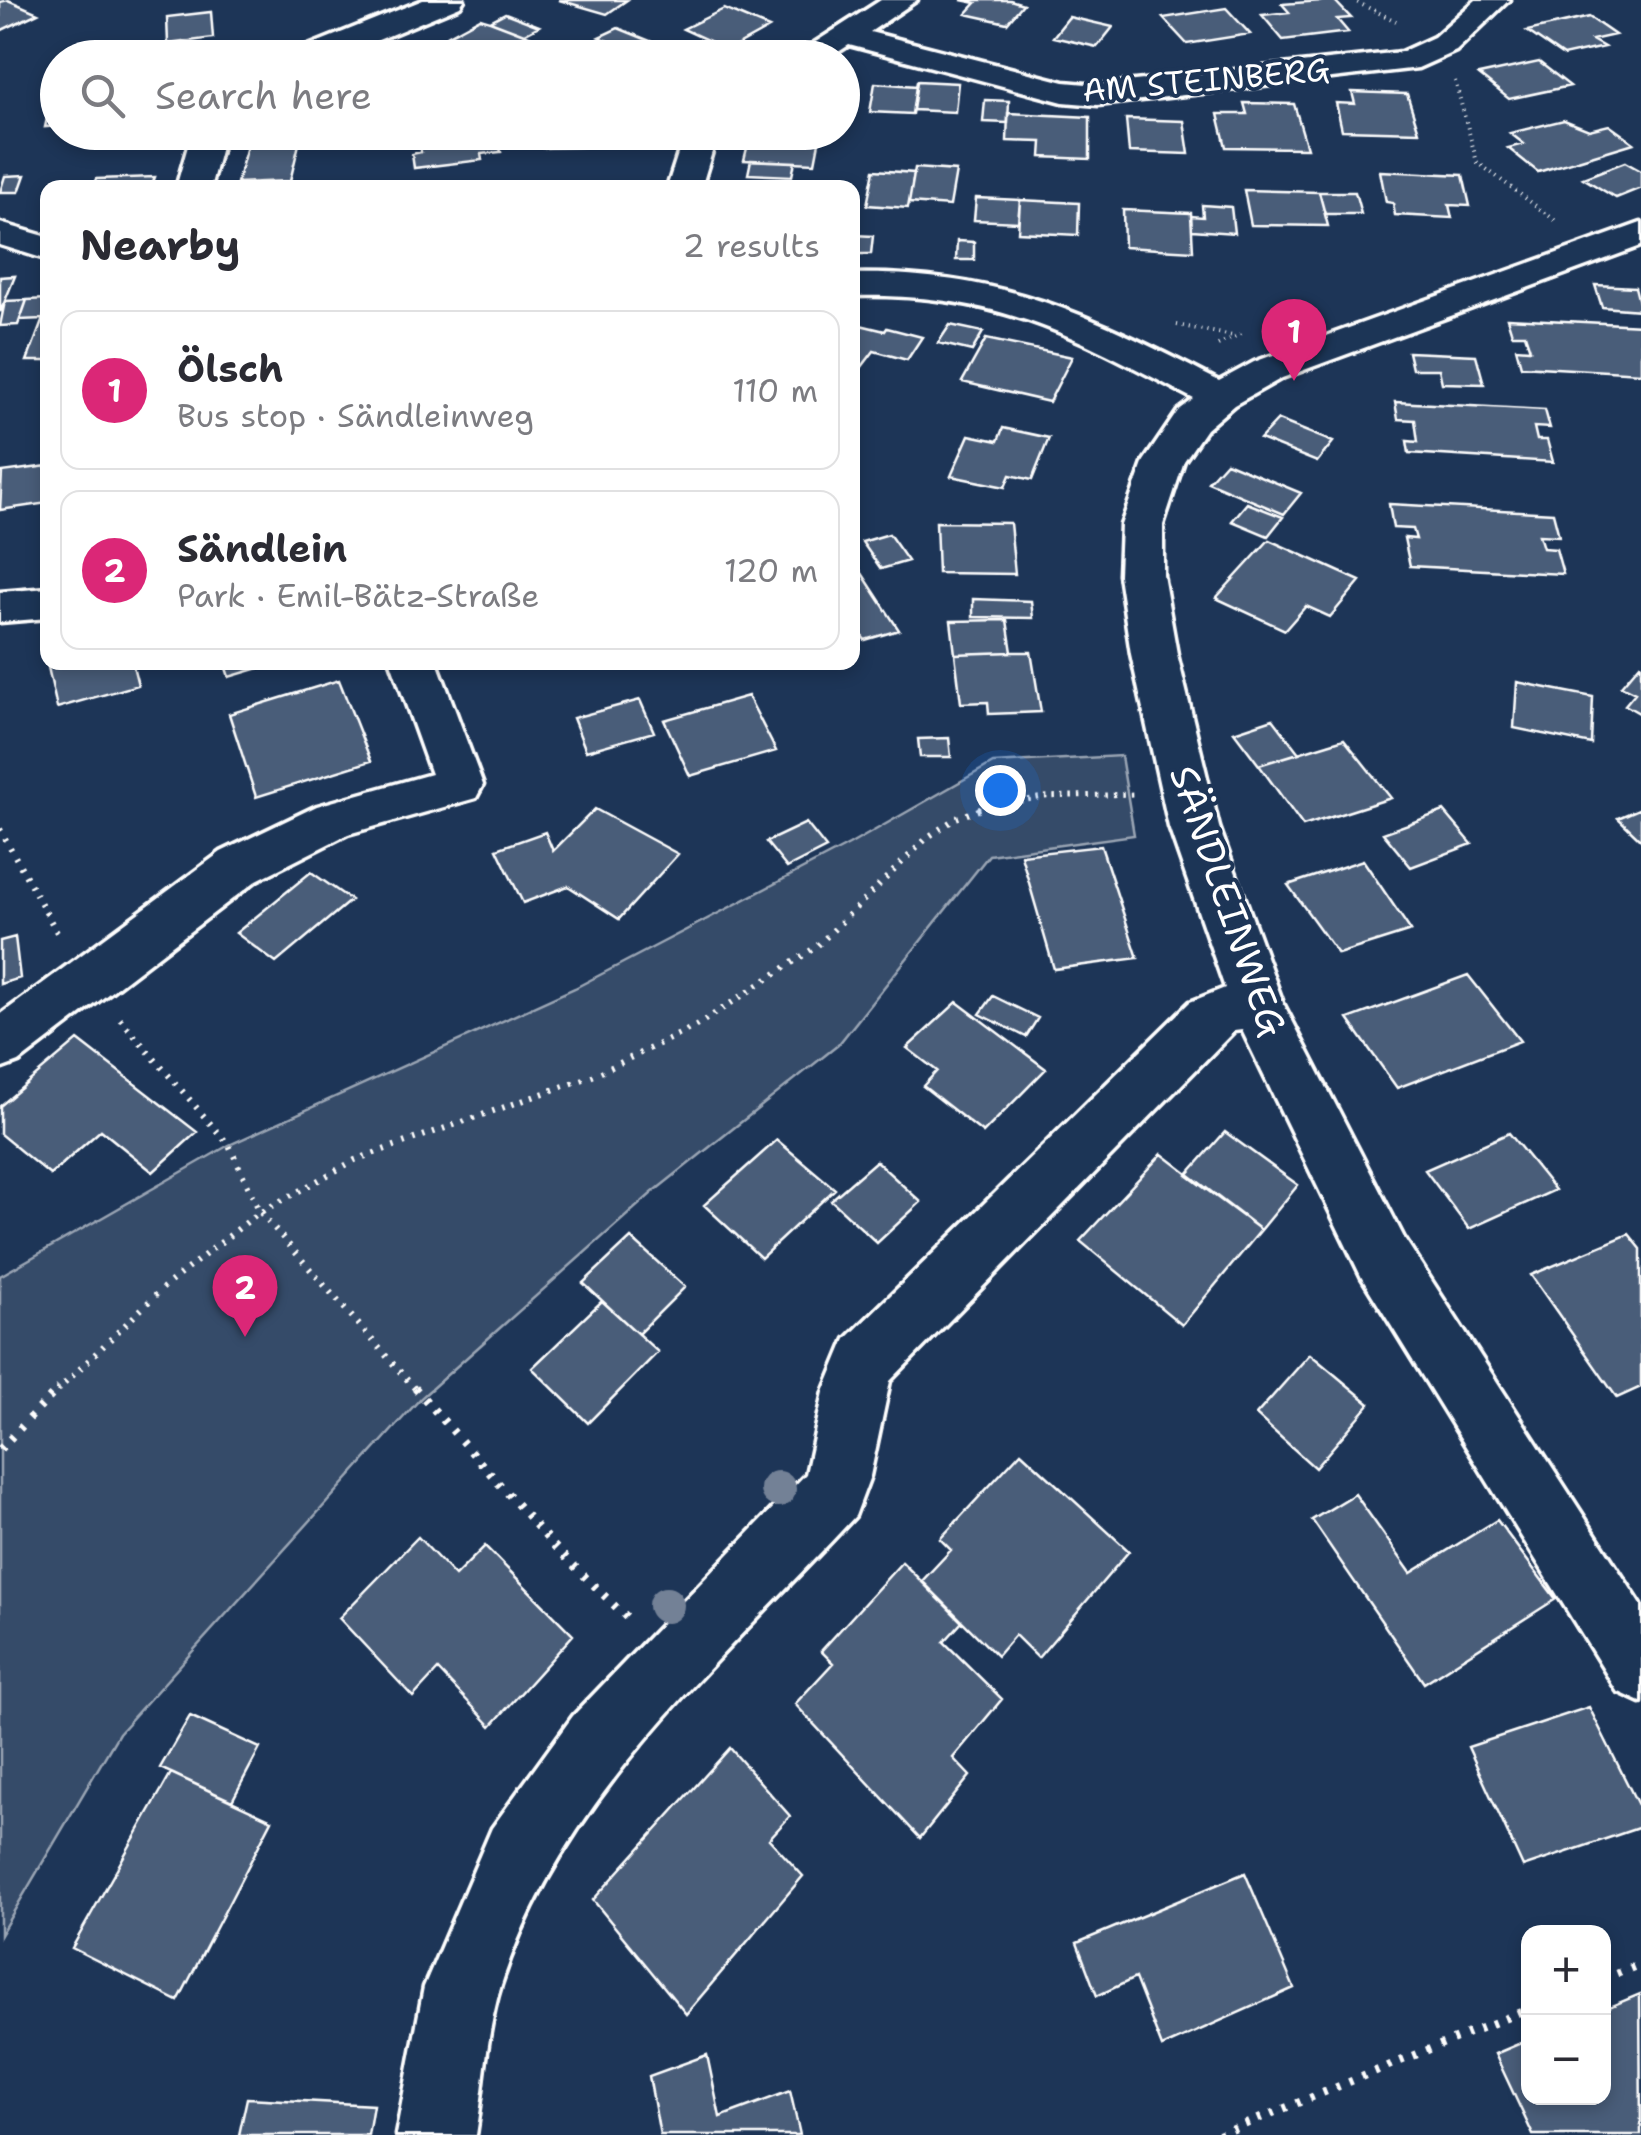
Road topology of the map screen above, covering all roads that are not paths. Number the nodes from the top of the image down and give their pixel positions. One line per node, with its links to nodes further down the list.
1 (450, 0): 5 (street)
2 (902, 0): 4 (street)
3 (1494, 0): 4 (street, AM STEINBERG)
4 (844, 34): 6 (street)
5 (351, 40)
6 (834, 40)
7 (204, 150): 9 (street)
8 (696, 150): 10 (street)
9 (195, 180)
10 (687, 180)
11 (0, 234): 13 (street)
12 (1641, 234): 15 (street, SÄNDLEINWEG)
13 (40, 246)
14 (860, 285): 15 (street)
15 (1220, 397): 19 (street, SÄNDLEINWEG)
16 (40, 604): 17 (street)
17 (0, 607)
18 (417, 670): 20 (street)
19 (1257, 1005): 21 (street, SÄNDLEINWEG); 22 (street)
20 (0, 1046)
21 (1641, 1667)
22 (436, 2135)

